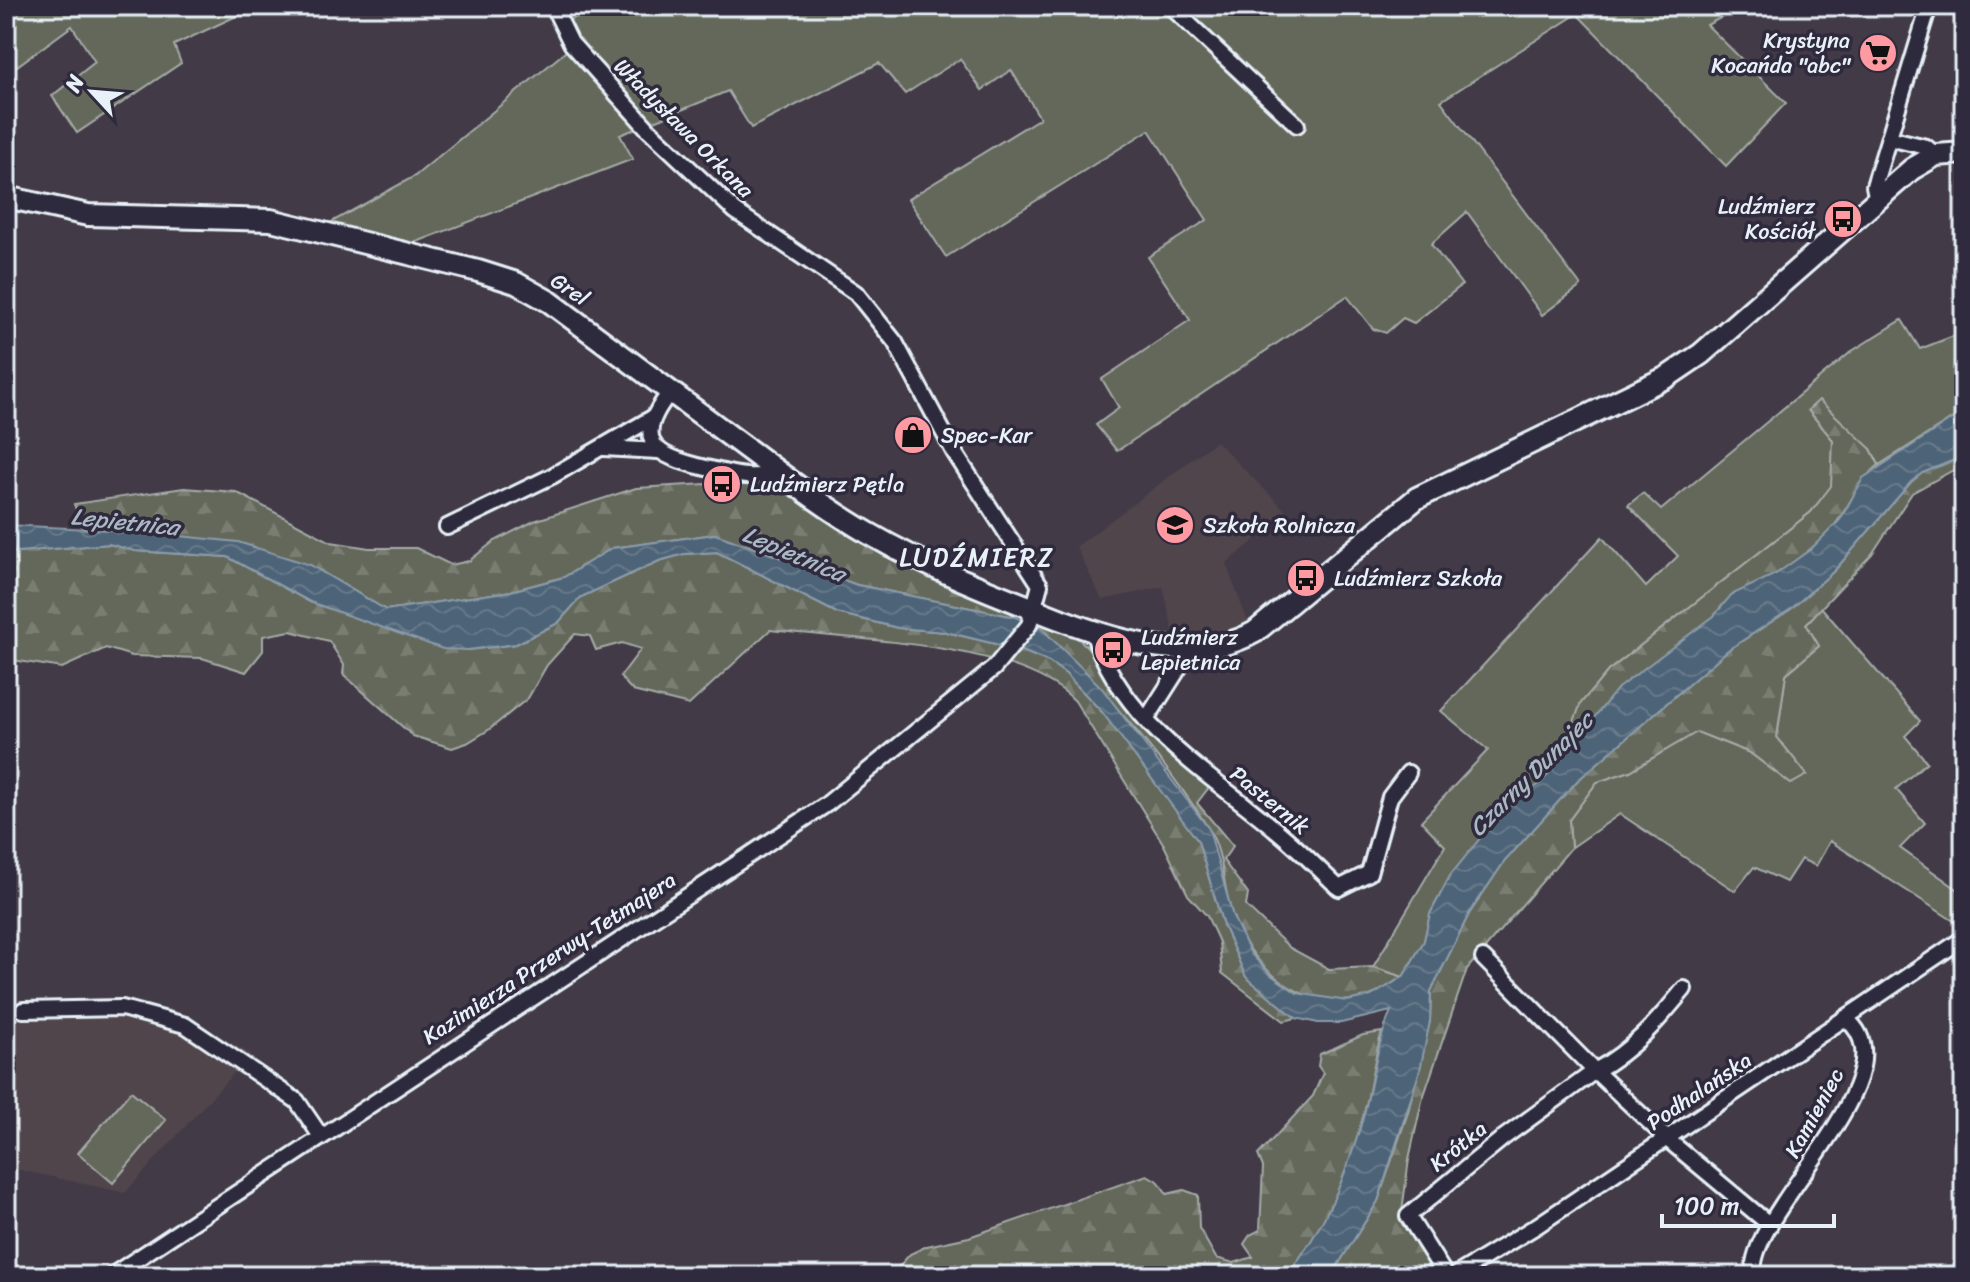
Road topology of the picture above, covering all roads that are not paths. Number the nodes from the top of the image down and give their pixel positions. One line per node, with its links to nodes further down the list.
1 (553, 6): 16 (street, Władysława Orkana)
2 (1170, 6): 4 (street)
3 (1929, 6): 5 (street)
4 (1297, 125)
5 (1889, 138): 7 (street); 9 (street)
6 (1964, 153): 7 (street)
7 (1936, 155): 9 (street)
8 (6, 197): 10 (street, Grel)
9 (1877, 200): 18 (street)
10 (671, 391): 11 (street); 14 (street, Grel)
11 (652, 418): 12 (street); 13 (street)
12 (603, 448): 13 (street); 15 (street)
13 (658, 451): 14 (street)
14 (779, 472): 16 (street, Grel)
15 (447, 527)
16 (1034, 615): 17 (street); 27 (street, Kazimierza Przerwy-Tetmajera)
17 (1093, 632): 18 (street); 19 (street, Pasternik)
18 (1193, 646): 19 (street)
19 (1146, 720): 20 (street, Pasternik)
20 (1408, 773)
21 (1964, 938): 25 (street, Podhalańska)
22 (1483, 958): 26 (street)
23 (1684, 989): 26 (street, Krótka)
24 (23, 1010): 27 (street)
25 (1846, 1019): 28 (street, Podhalańska); 29 (street, Kamieniec)
26 (1595, 1071): 28 (street); 32 (street, Krótka)
27 (320, 1135): 31 (street, Kazimierza Przerwy-Tetmajera)
28 (1667, 1139): 29 (street); 33 (street, Podhalańska)
29 (1770, 1225): 30 (street, Kamieniec)
30 (1749, 1273)
31 (111, 1276)
32 (1446, 1276)
33 (1454, 1276)

